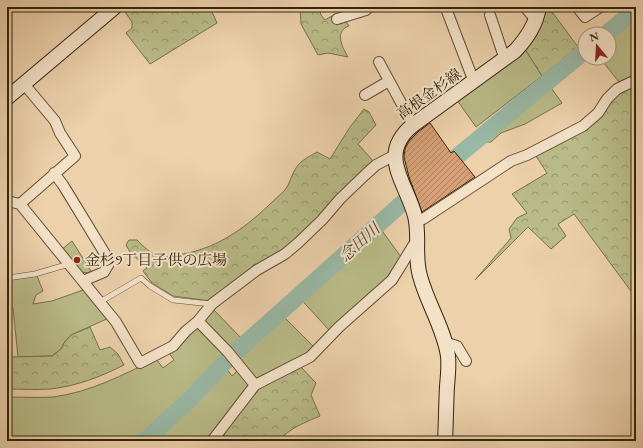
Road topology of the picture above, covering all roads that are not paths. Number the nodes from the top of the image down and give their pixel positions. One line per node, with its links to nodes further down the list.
1 (115, 7): 15 (street)
2 (369, 7): 9 (street)
3 (525, 7): 7 (street)
4 (578, 7): 5 (street)
5 (600, 7)
6 (447, 11): 14 (street)
7 (537, 14): 10 (street, 高根金杉線)
8 (490, 15): 10 (street)
9 (337, 19)
10 (505, 60): 14 (street, 高根金杉線)
11 (379, 62): 13 (street)
12 (636, 80): 23 (street)
13 (389, 81): 16 (street); 18 (street)
14 (474, 82): 18 (street, 高根金杉線)
15 (24, 84): 17 (street); 20 (street)
16 (365, 95)
17 (7, 98)
18 (413, 125): 19 (street, 高根金杉線)
19 (395, 159): 23 (street); 29 (street)
20 (54, 173): 22 (street); 27 (street)
21 (7, 201): 22 (street)
22 (20, 204): 25 (street)
23 (415, 218): 24 (street)
24 (416, 241): 31 (street); 33 (street)
25 (69, 264): 26 (lane); 27 (street)
26 (7, 278)
27 (83, 282): 28 (street)
28 (100, 302): 29 (lane); 30 (street)
29 (212, 304): 30 (street)
30 (198, 321): 33 (street)
31 (444, 342): 32 (street); 35 (street)
32 (466, 361)
33 (255, 385): 34 (street)
34 (212, 441)
35 (445, 441)

